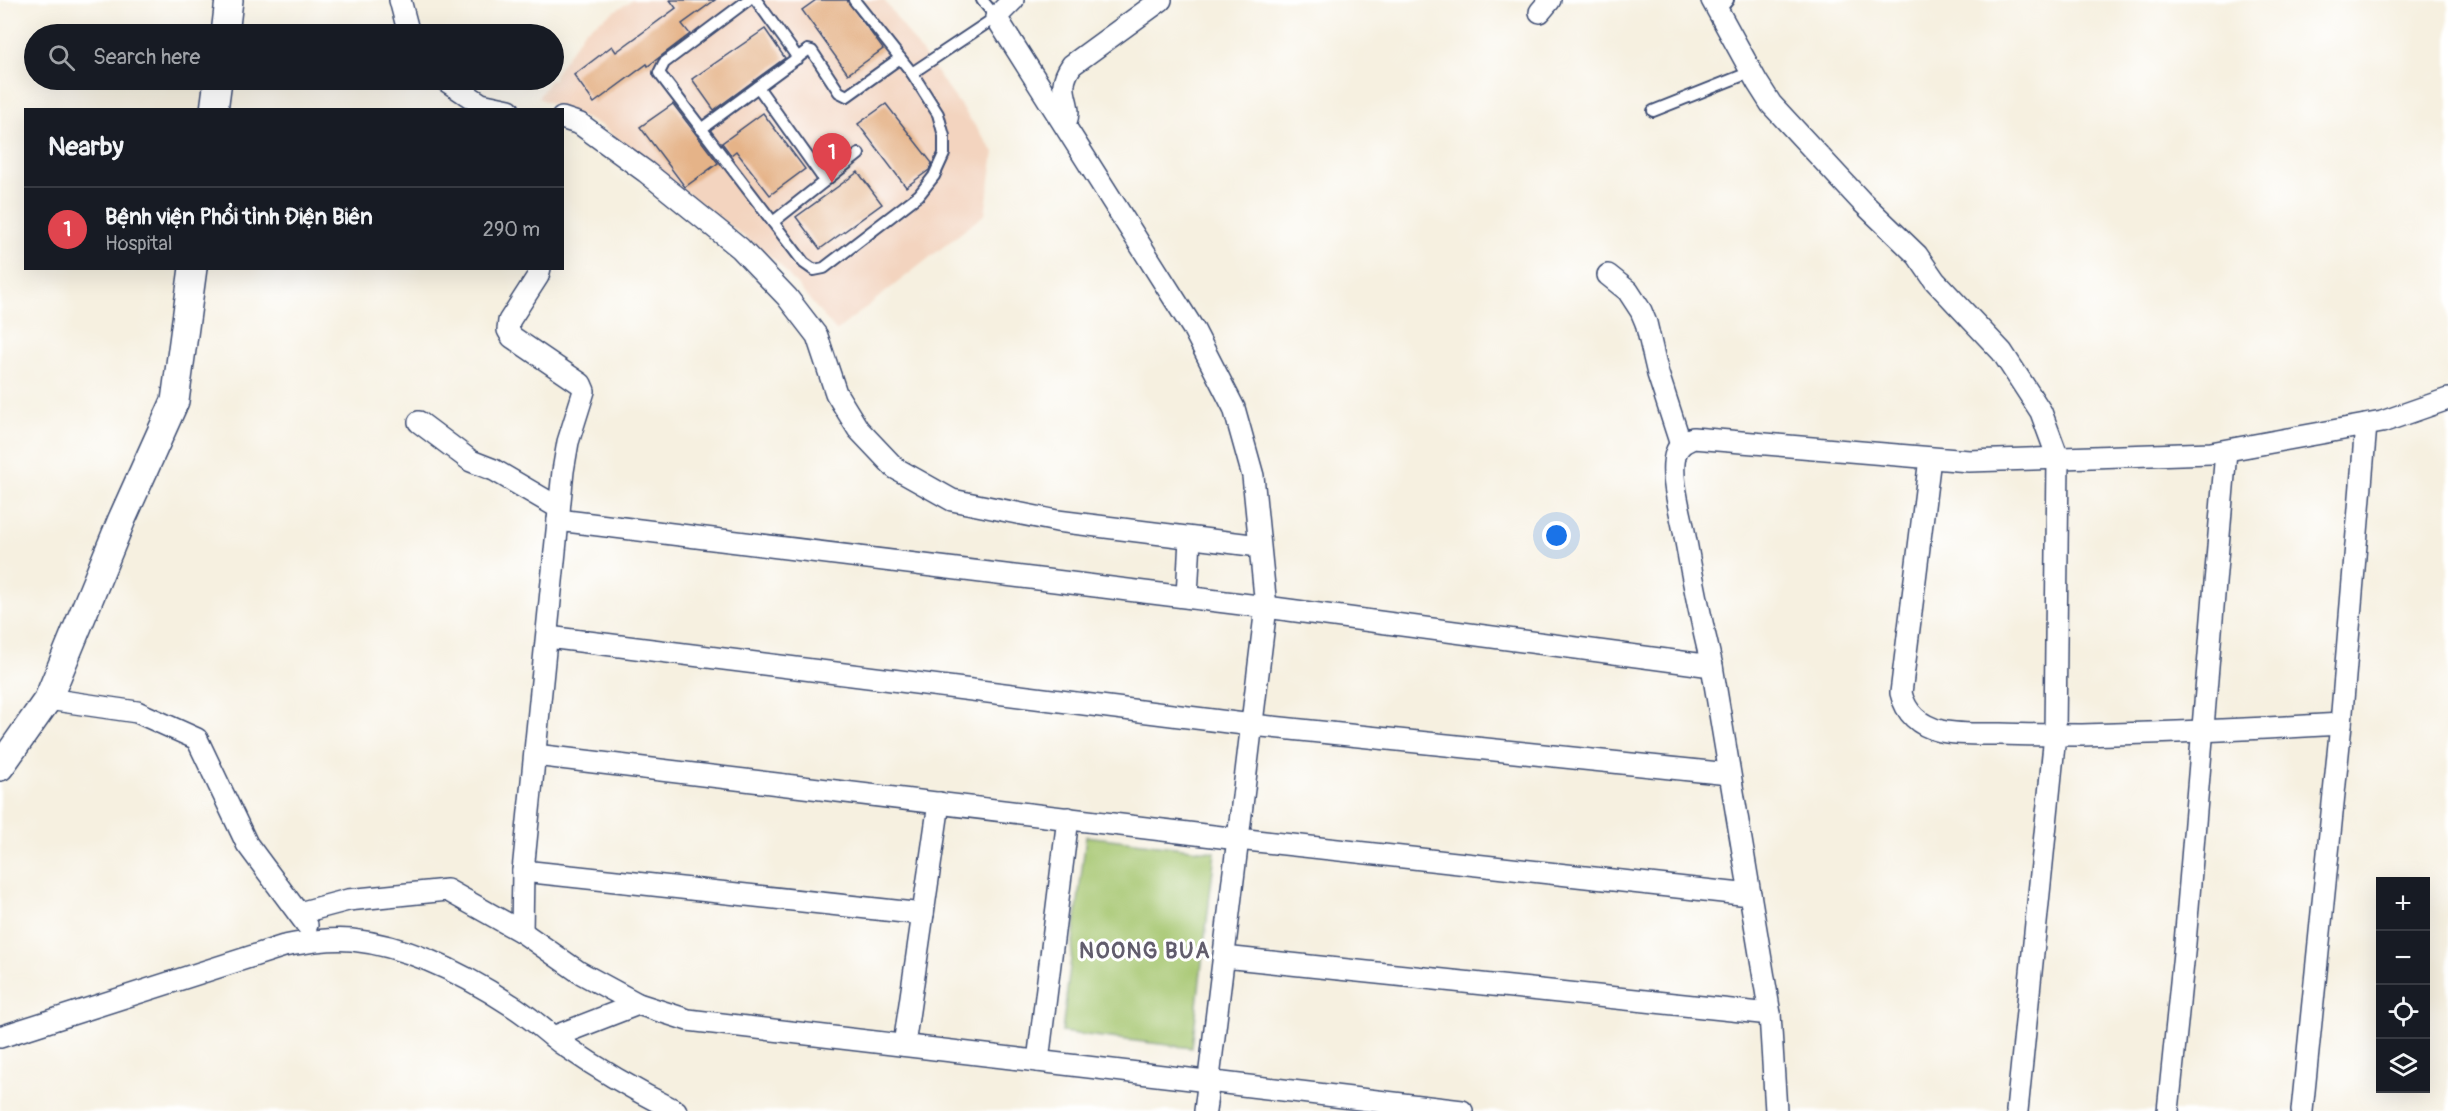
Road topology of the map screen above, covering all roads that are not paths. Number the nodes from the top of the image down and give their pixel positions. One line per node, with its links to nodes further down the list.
1 (229, 0): 11 (street)
2 (400, 0): 12 (street)
3 (748, 0): 25 (lane)
4 (756, 0): 13 (lane)
5 (854, 0): 14 (lane)
6 (982, 0): 10 (lane)
7 (1013, 0): 10 (street)
8 (1161, 0): 24 (street)
9 (1719, 4): 15 (street)
10 (996, 17): 16 (lane); 24 (street)
11 (226, 24)
12 (406, 24)
13 (798, 58): 14 (lane); 17 (lane)
14 (900, 58): 16 (lane)
15 (1751, 72): 22 (lane); 38 (street)
16 (912, 73): 28 (lane)
17 (758, 87): 25 (lane); 27 (lane)
18 (217, 90): 20 (street)
19 (460, 90): 21 (street)
20 (214, 108)
21 (500, 108)
22 (1653, 111)
23 (564, 119): 40 (street)
24 (1064, 125): 41 (street)
25 (701, 129): 28 (lane)
26 (859, 154): 27 (lane)
27 (825, 181): 28 (lane)
28 (773, 222)
29 (193, 270): 46 (street)
30 (540, 270): 39 (street)
31 (1608, 275): 35 (street)
32 (2448, 399): 34 (street)
33 (419, 422): 39 (street)
34 (2366, 425): 36 (street); 47 (street)
35 (1680, 445): 37 (street); 45 (street)
36 (2226, 451): 38 (street); 49 (street)
37 (1930, 458): 38 (street); 50 (street)
38 (2058, 458): 50 (street)
39 (559, 514): 42 (street); 44 (street)
40 (1190, 538): 41 (street); 42 (street)
41 (1259, 546): 43 (street)
42 (1186, 597): 43 (street)
43 (1266, 607): 45 (street); 48 (street)
44 (548, 637): 48 (street); 51 (street)
45 (1712, 666): 53 (street)
46 (48, 699): 52 (street); 59 (street)
47 (2341, 724): 49 (street); 77 (street)
48 (1252, 725): 53 (street); 56 (street)
49 (2203, 732): 50 (street); 76 (street)
50 (2055, 735): 75 (street)
51 (535, 755): 54 (street); 57 (street)
52 (0, 767)
53 (1729, 774): 58 (street)
54 (939, 803): 55 (street); 60 (street)
55 (1068, 818): 56 (street); 69 (street)
56 (1238, 839): 58 (street); 63 (street)
57 (524, 871): 60 (street); 61 (street)
58 (1749, 895): 65 (street)
59 (299, 913): 61 (street); 62 (street)
60 (923, 914): 68 (street)
61 (522, 932): 64 (street)
62 (318, 941): 66 (street); 67 (street)
63 (1224, 957): 65 (street); 70 (street)
64 (638, 1004): 66 (street); 68 (street)
65 (1770, 1014): 74 (street)
66 (557, 1036): 71 (street)
67 (0, 1037)
68 (904, 1045): 69 (street)
69 (1038, 1061): 70 (street)
70 (1209, 1081): 72 (street); 73 (street)
71 (676, 1111)
72 (1205, 1111)
73 (1462, 1111)
74 (1776, 1111)
75 (2018, 1111)
76 (2168, 1111)
77 (2302, 1111)

